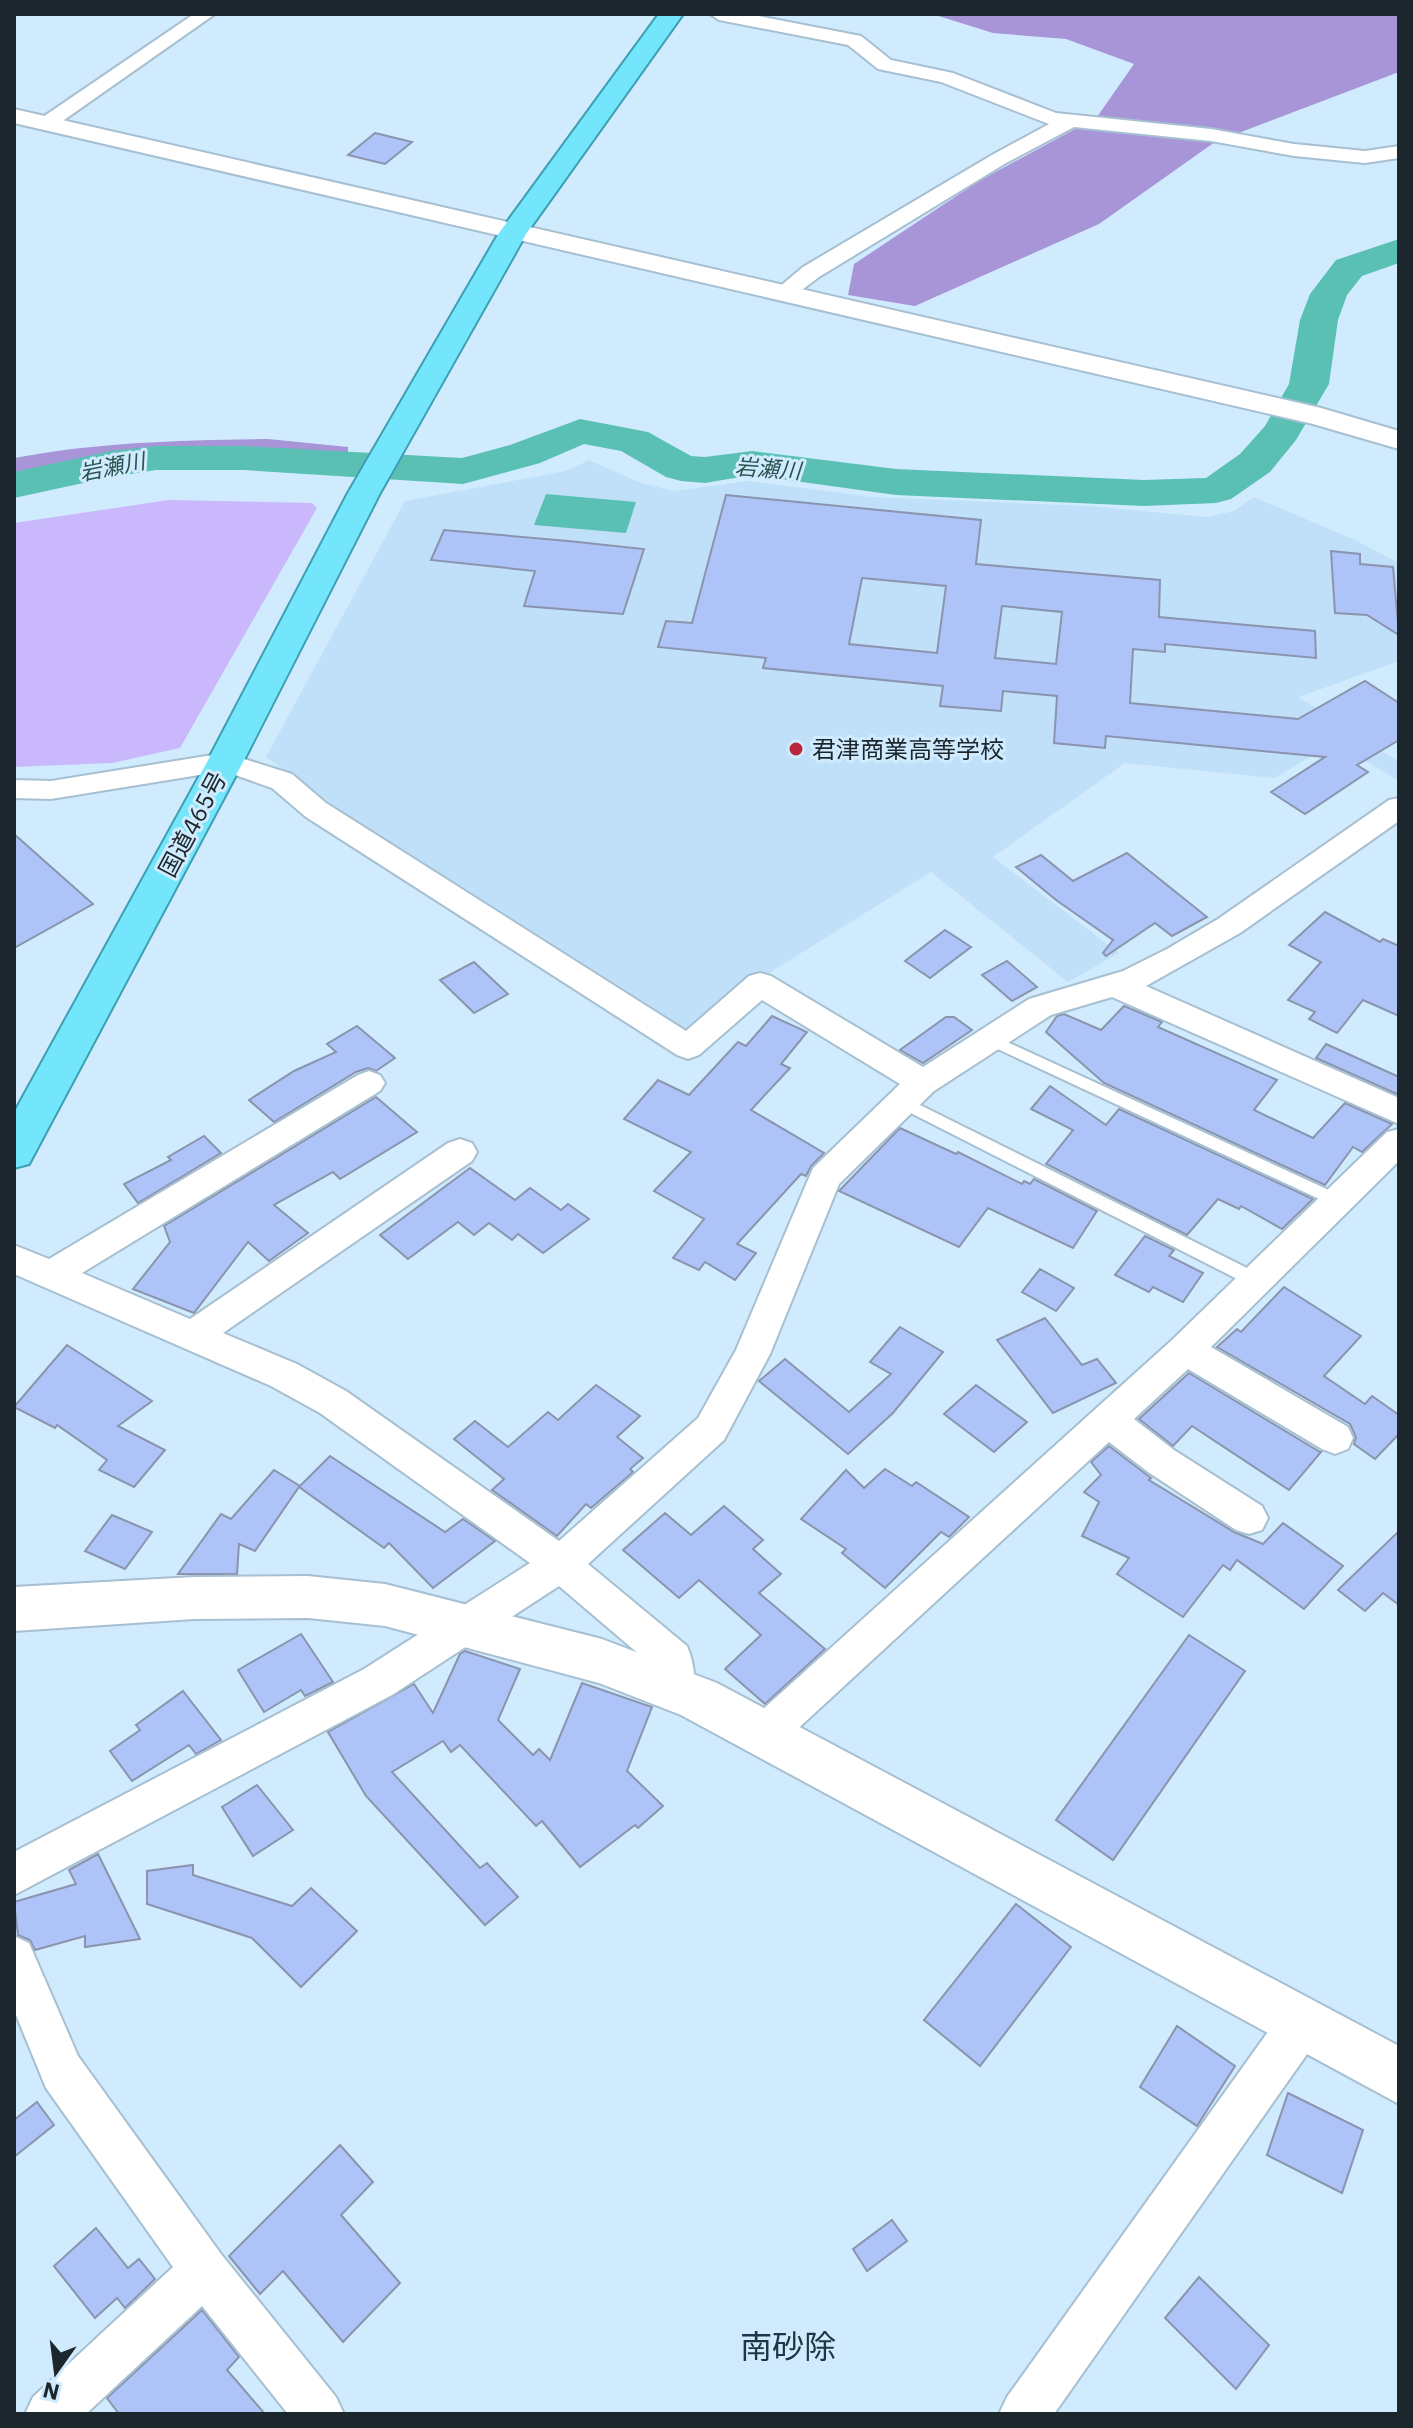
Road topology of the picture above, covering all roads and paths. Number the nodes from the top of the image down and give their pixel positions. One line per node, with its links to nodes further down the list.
1 (206, 14): 6 (street)
2 (671, 14): 8 (highway, 国道465号)
3 (719, 14): 5 (street)
4 (14, 116): 6 (street)
5 (1069, 122): 7 (street); 9 (street)
6 (47, 123): 8 (street)
7 (1399, 152)
8 (513, 233): 9 (street); 11 (highway, 国道465号)
9 (782, 294): 10 (street)
10 (1399, 440)
11 (225, 762): 12 (street); 17 (street); 20 (highway, 国道465号)
12 (14, 789)
13 (1399, 807): 14 (street)
14 (1115, 985): 15 (street); 18 (street)
15 (990, 1039): 17 (street); 22 (lane)
16 (369, 1083): 24 (street)
17 (912, 1092): 25 (lane); 31 (street)
18 (1399, 1112)
19 (1399, 1141): 22 (street)
20 (14, 1152)
21 (460, 1152): 26 (street)
22 (1338, 1201): 25 (street)
23 (14, 1259): 24 (street)
24 (51, 1275): 26 (street)
25 (1257, 1281): 27 (street)
26 (192, 1336): 31 (street)
27 (1185, 1350): 28 (street); 29 (street)
28 (1107, 1419): 30 (street); 35 (street)
29 (1335, 1438)
30 (1249, 1518)
31 (561, 1564): 33 (street); 34 (street)
32 (14, 1609): 33 (street)
33 (464, 1628): 34 (street); 36 (street)
34 (675, 1689): 35 (street)
35 (765, 1733): 38 (street)
36 (14, 1874)
37 (14, 1958): 40 (street)
38 (1301, 2024): 39 (street); 43 (street)
39 (1399, 2076)
40 (204, 2271): 41 (street); 42 (street)
41 (50, 2414)
42 (319, 2414)
43 (1024, 2414)

